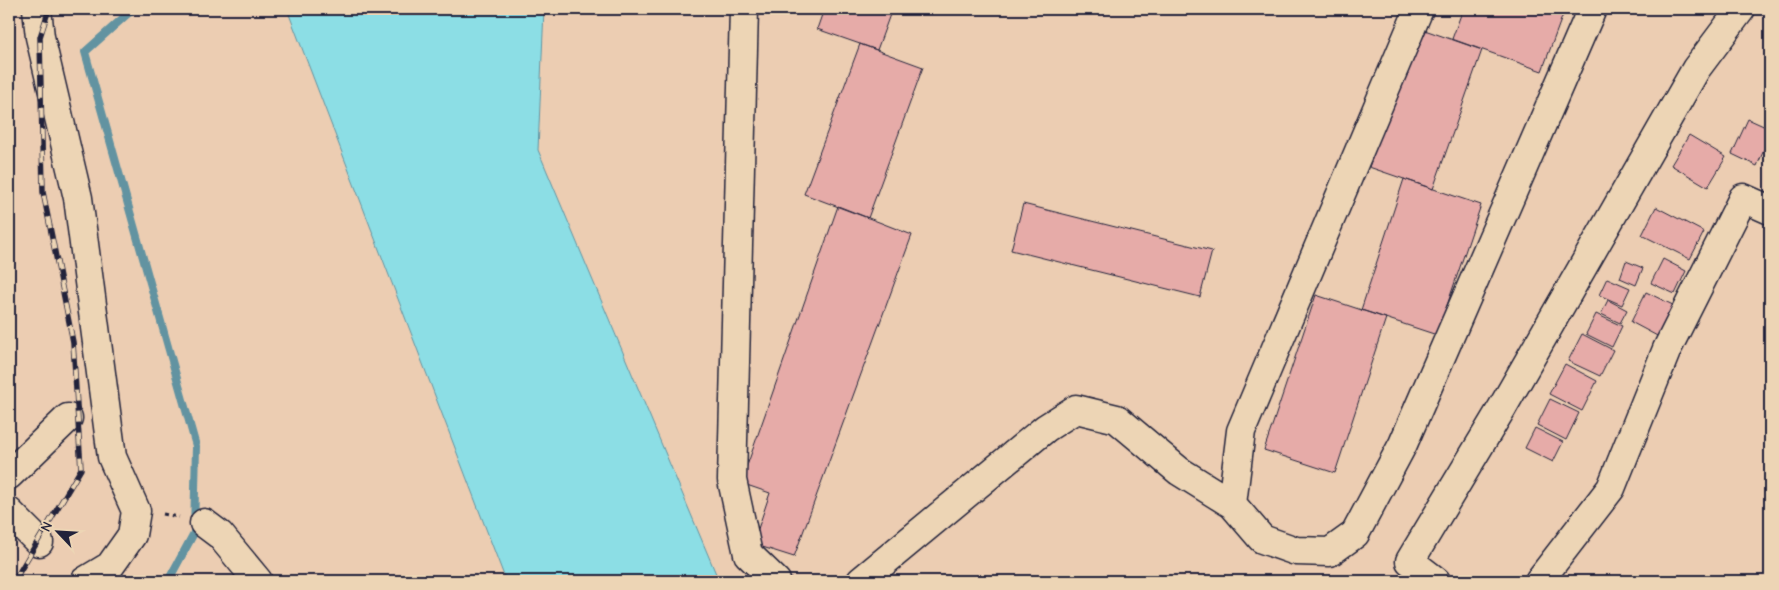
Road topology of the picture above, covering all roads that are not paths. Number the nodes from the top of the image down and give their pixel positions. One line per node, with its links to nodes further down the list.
1 (37, 9): 13 (street)
2 (744, 9): 15 (street)
3 (1419, 9): 9 (street)
4 (1592, 9): 9 (street)
5 (1741, 9): 17 (street)
6 (1770, 210): 18 (street)
7 (68, 418): 8 (street)
8 (9, 475)
9 (1232, 504): 16 (street)
10 (9, 512): 12 (street)
11 (204, 523): 14 (street)
12 (39, 542)
13 (85, 581)
14 (258, 581)
15 (776, 581)
16 (861, 581)
17 (1436, 581)
18 (1539, 581)

